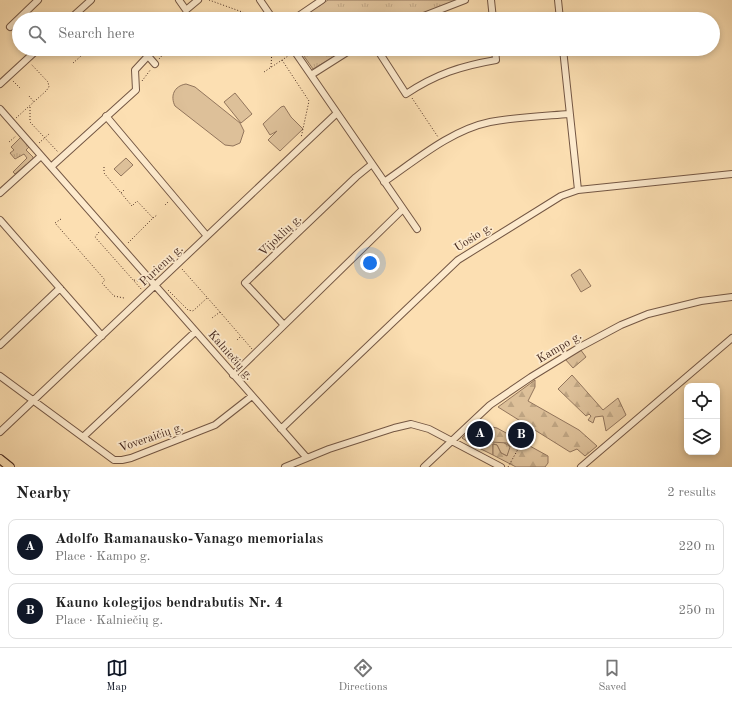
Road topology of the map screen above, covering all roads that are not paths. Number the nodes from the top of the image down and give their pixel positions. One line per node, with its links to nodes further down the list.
1 (38, 0): 10 (street)
2 (91, 0): 11 (street)
3 (179, 0): 4 (street)
4 (198, 0)
5 (260, 0): 12 (street)
6 (322, 0): 13 (street)
7 (465, 0): 14 (street)
8 (491, 0): 15 (street)
9 (558, 0): 16 (street)
10 (27, 12)
11 (78, 12)
12 (267, 12)
13 (304, 12)
14 (434, 12)
15 (492, 12)
16 (559, 12)
17 (30, 56): 25 (street)
18 (298, 56): 24 (street)
19 (341, 56): 24 (street)
20 (382, 56): 21 (street)
21 (496, 56)
22 (564, 56): 28 (street)
23 (155, 64): 29 (street)
24 (311, 75): 27 (street)
25 (0, 84)
26 (0, 109): 30 (street, Kalniečių g.)
27 (337, 113): 31 (street); 40 (street, Purienų g.)
28 (569, 114): 34 (street); 35 (street)
29 (106, 116): 32 (street); 40 (street)
30 (41, 156): 32 (street, Kalniečių g.); 36 (street)
31 (372, 164): 34 (street); 44 (street, Vijoklių g.)
32 (51, 167): 41 (street, Kalniečių g.)
33 (732, 174): 35 (street, Uosio g.)
34 (384, 182): 37 (street)
35 (578, 190): 53 (street, Uosio g.)
36 (0, 193)
37 (403, 209): 39 (street); 44 (street)
38 (0, 220): 42 (street)
39 (417, 229)
40 (207, 236): 41 (street, Purienų g.)
41 (155, 286): 45 (street, Kalniečių g.); 46 (street, Purienų g.)
42 (60, 288): 46 (street); 48 (street)
43 (732, 297): 56 (street, Kampo g.)
44 (283, 324): 49 (street)
45 (195, 332): 49 (street, Kalniečių g.); 55 (street)
46 (102, 336): 52 (street, Purienų g.)
47 (732, 338): 64 (street)
48 (0, 345)
49 (233, 375): 51 (street, Kalniečių g.)
50 (0, 376): 52 (street, Voveraičių g.)
51 (252, 396): 53 (street, Kalniečių g.); 55 (street, Voveraičių g.)
52 (34, 400): 54 (street, Purienų g.); 55 (street, Voveraičių g.)
53 (280, 429): 58 (street, Kalniečių g.)
54 (0, 432)
55 (83, 437)
56 (452, 440): 58 (street); 62 (street, Kampo g.); 63 (street)
57 (0, 459): 59 (main road)
58 (305, 459): 60 (street); 61 (street)
59 (10, 467)
60 (285, 467)
61 (306, 467)
62 (424, 467)
63 (501, 467)
64 (581, 467)

